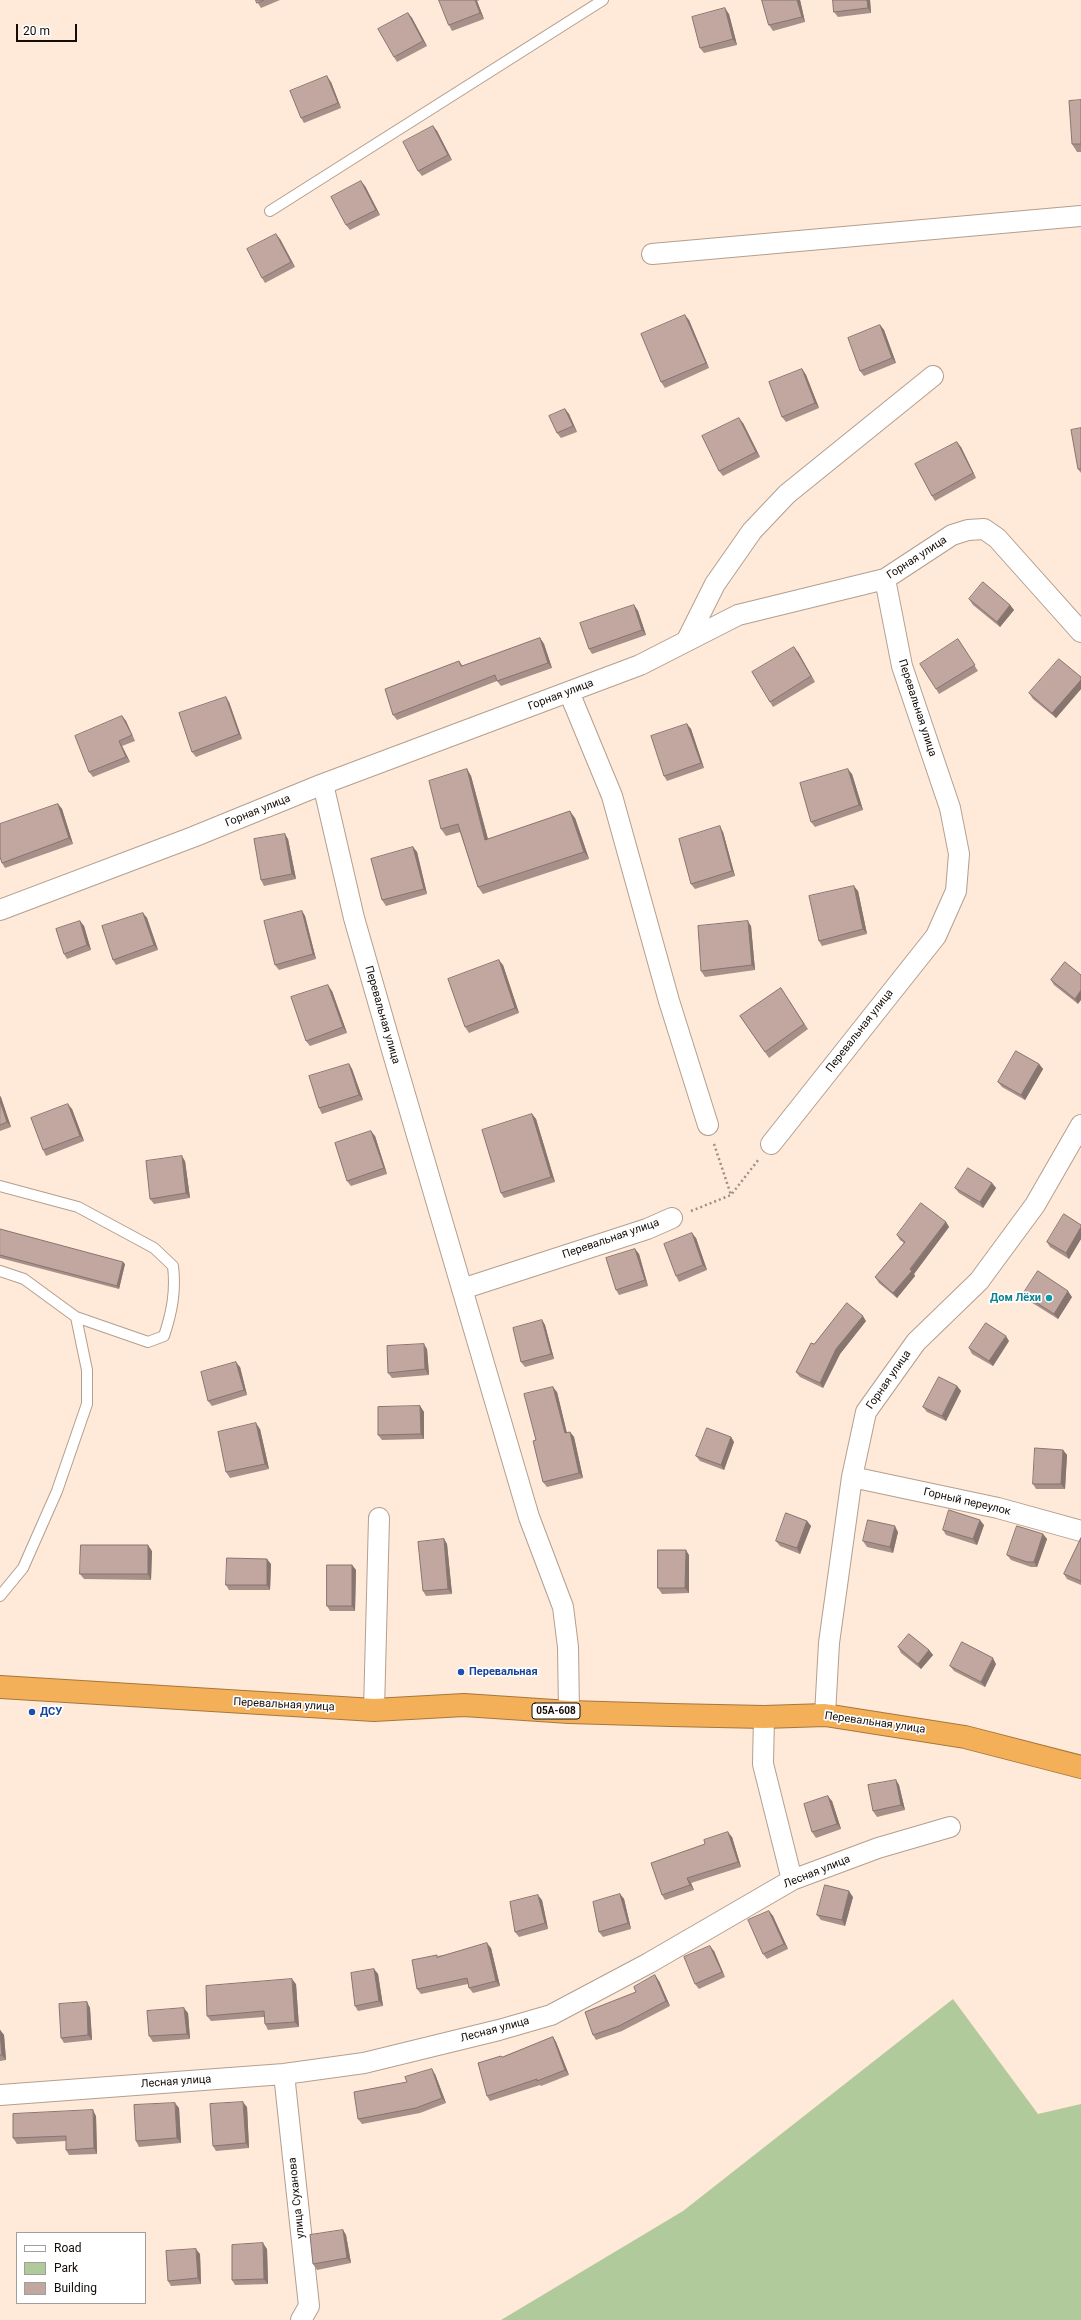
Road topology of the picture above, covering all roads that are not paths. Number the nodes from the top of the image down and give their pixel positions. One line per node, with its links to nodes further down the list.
1 (603, 0): 2 (lane)
2 (270, 211)
3 (1081, 216): 4 (street)
4 (652, 254)
5 (933, 376): 8 (street)
6 (885, 579): 7 (street, Горная улица); 8 (street, Горная улица); 14 (street, Перевальная улица)
7 (1081, 632)
8 (687, 640): 9 (street, Горная улица)
9 (569, 692): 10 (street, Горная улица); 12 (street)
10 (323, 784): 11 (street, Горная улица); 18 (street, Перевальная улица)
11 (0, 910)
12 (708, 1125)
13 (1081, 1125): 20 (street, Горная улица)
14 (771, 1144)
15 (0, 1186): 19 (lane)
16 (672, 1218): 18 (street, Перевальная улица)
17 (0, 1271): 19 (lane)
18 (462, 1289): 26 (street, Перевальная улица)
19 (76, 1318): 23 (lane)
20 (852, 1477): 22 (street, Горный переулок); 27 (street, Горная улица)
21 (379, 1518): 25 (street)
22 (1081, 1531)
23 (0, 1596)
24 (0, 1687): 25 (highway, Перевальная улица / 05А-608)
25 (374, 1710): 26 (highway, Перевальная улица / 05А-608)
26 (569, 1712): 28 (highway, Перевальная улица / 05А-608)
27 (825, 1715): 28 (highway, Перевальная улица / 05А-608); 29 (highway, Перевальная улица / 05А-608)
28 (764, 1717): 31 (street)
29 (1081, 1767)
30 (950, 1827): 31 (street, Лесная улица)
31 (792, 1880): 32 (street, Лесная улица)
32 (284, 2074): 33 (street, Лесная улица); 34 (street, улица Суханова)
33 (0, 2095)
34 (301, 2320)

